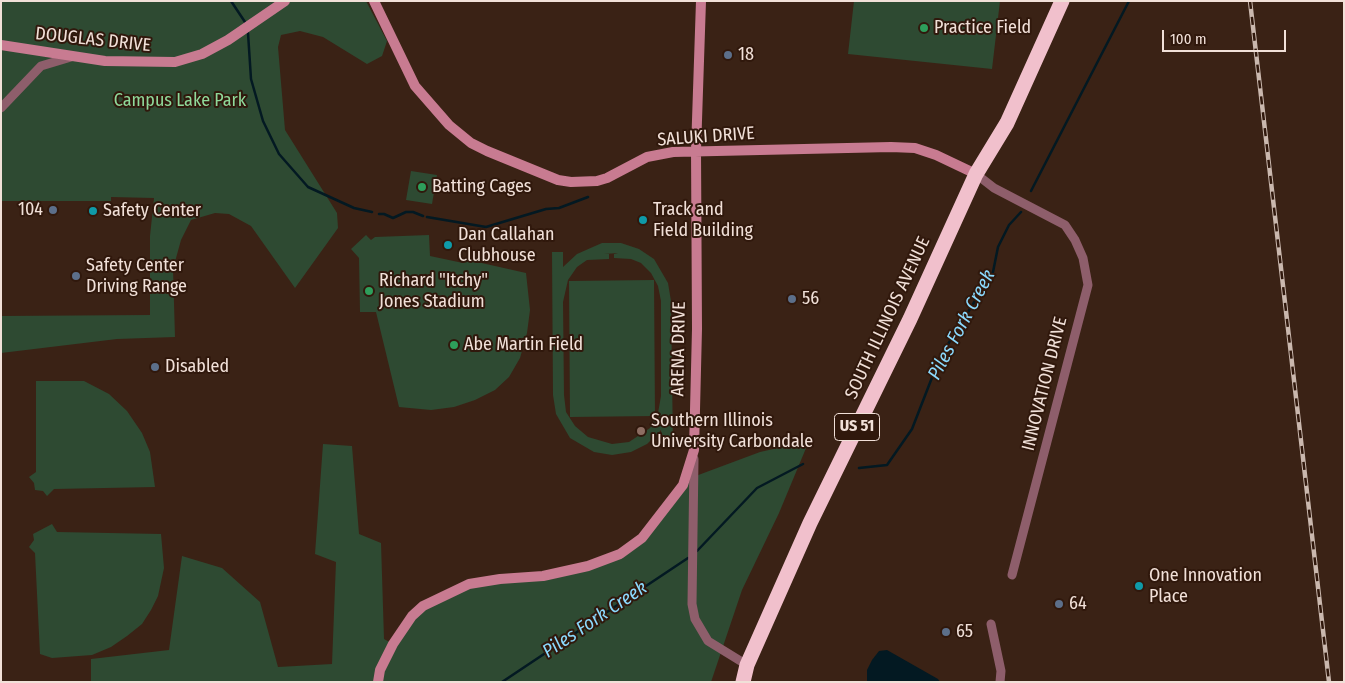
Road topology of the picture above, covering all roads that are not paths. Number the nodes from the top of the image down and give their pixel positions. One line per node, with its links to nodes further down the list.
1 (285, 1): 6 (street, DOUGLAS DRIVE)
2 (374, 1): 8 (street, SALUKI DRIVE)
3 (701, 1): 8 (street, ARENA DRIVE)
4 (1062, 1): 9 (highway, SOUTH ILLINOIS AVENUE / US 51)
5 (1, 45): 6 (street, DOUGLAS DRIVE)
6 (71, 57): 7 (street)
7 (1, 108)
8 (696, 150): 9 (street, SALUKI DRIVE); 10 (street, ARENA DRIVE)
9 (976, 174): 11 (street, INNOVATION DRIVE); 13 (highway, SOUTH ILLINOIS AVENUE / US 51)
10 (694, 450): 13 (street); 14 (street, ARENA DRIVE)
11 (1012, 575)
12 (990, 624): 16 (street)
13 (747, 665): 15 (highway, SOUTH ILLINOIS AVENUE / US 51)
14 (378, 682)
15 (743, 682)
16 (1000, 682)

